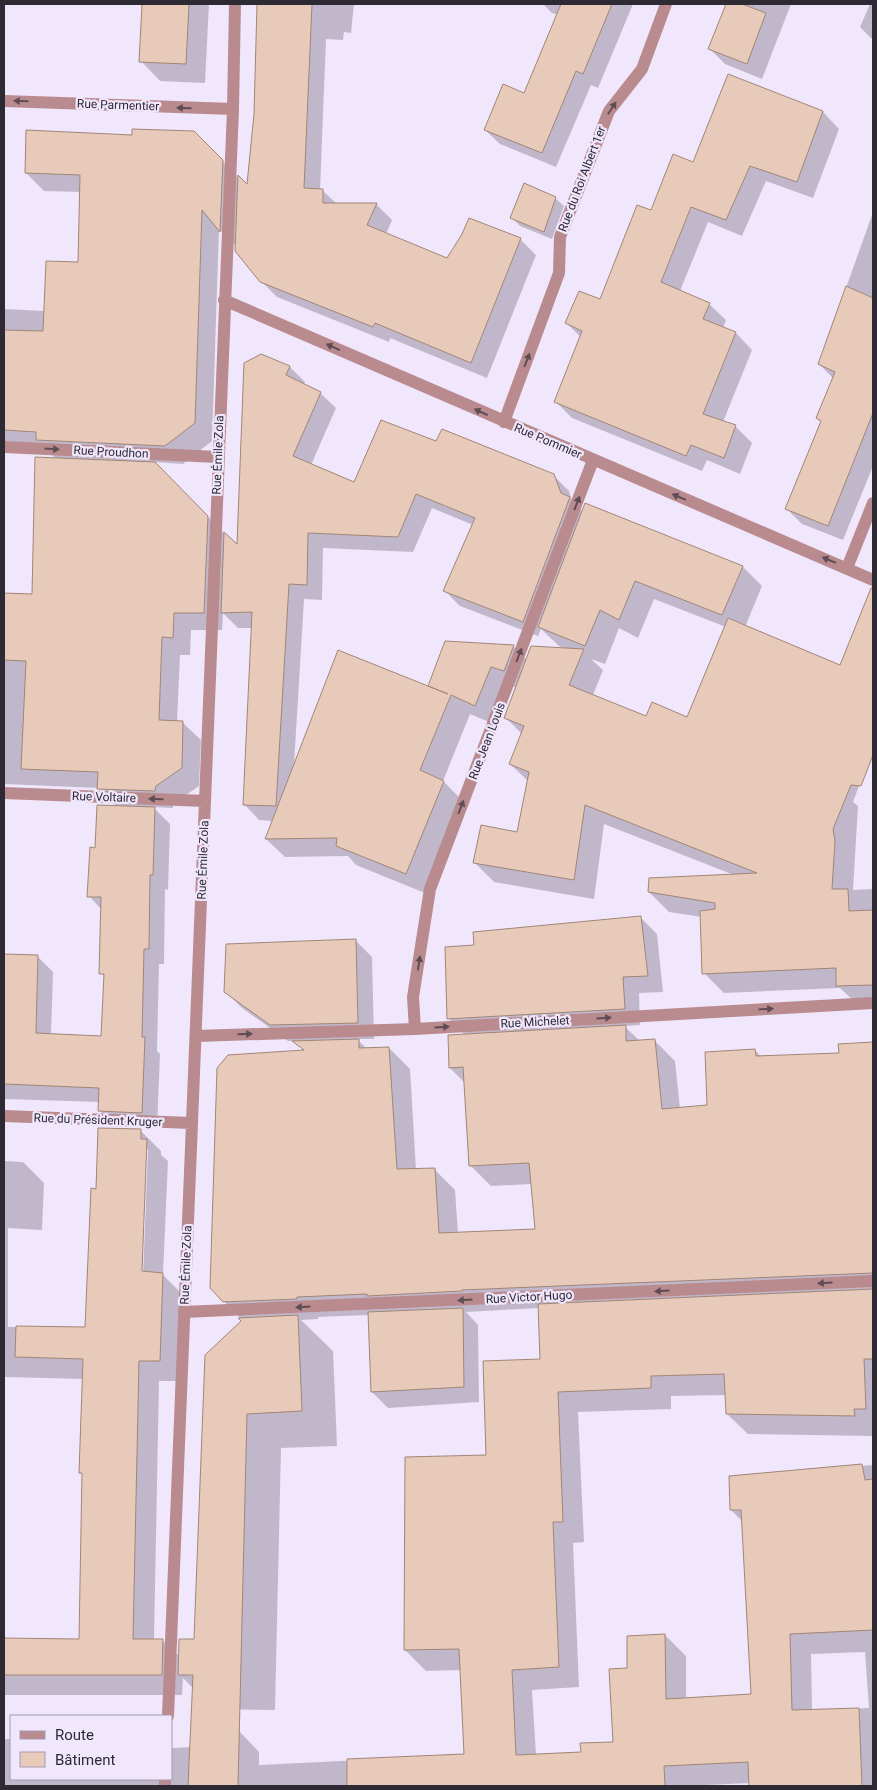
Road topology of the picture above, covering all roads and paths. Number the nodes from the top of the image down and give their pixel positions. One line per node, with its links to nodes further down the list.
1 (235, 4): 4 (street, Rue Émile Zola)
2 (666, 4): 6 (street, Rue du Roi Albert 1er, one-way to 2)
3 (4, 101): 4 (street, Rue Parmentier, one-way to 3)
4 (232, 109): 5 (street, Rue Émile Zola)
5 (224, 300): 6 (street, Rue Pommier, one-way to 5); 8 (street, Rue Émile Zola)
6 (504, 422): 9 (street, Rue Pommier)
7 (4, 447): 8 (street, Rue Proudhon, one-way to 8)
8 (218, 457): 14 (street, Rue Émile Zola)
9 (593, 460): 11 (street, Rue Pommier, one-way to 9); 16 (street, Rue Jean Louis, one-way to 9)
10 (873, 503): 11 (street)
11 (847, 568): 12 (street, Rue Pommier)
12 (873, 580)
13 (4, 793): 14 (street, Rue Voltaire, one-way to 13)
14 (205, 801): 17 (street, Rue Émile Zola)
15 (873, 1003): 16 (street, Rue Michelet, one-way to 15)
16 (415, 1029): 17 (street, Rue Michelet, one-way to 16)
17 (196, 1036): 19 (street, Rue Émile Zola)
18 (4, 1116): 19 (street, Rue du Président Kruger)
19 (192, 1123): 21 (street, Rue Émile Zola)
20 (873, 1281): 21 (street, Rue Victor Hugo, one-way to 21)
21 (184, 1312): 22 (street, Rue Émile Zola)
22 (168, 1715)

